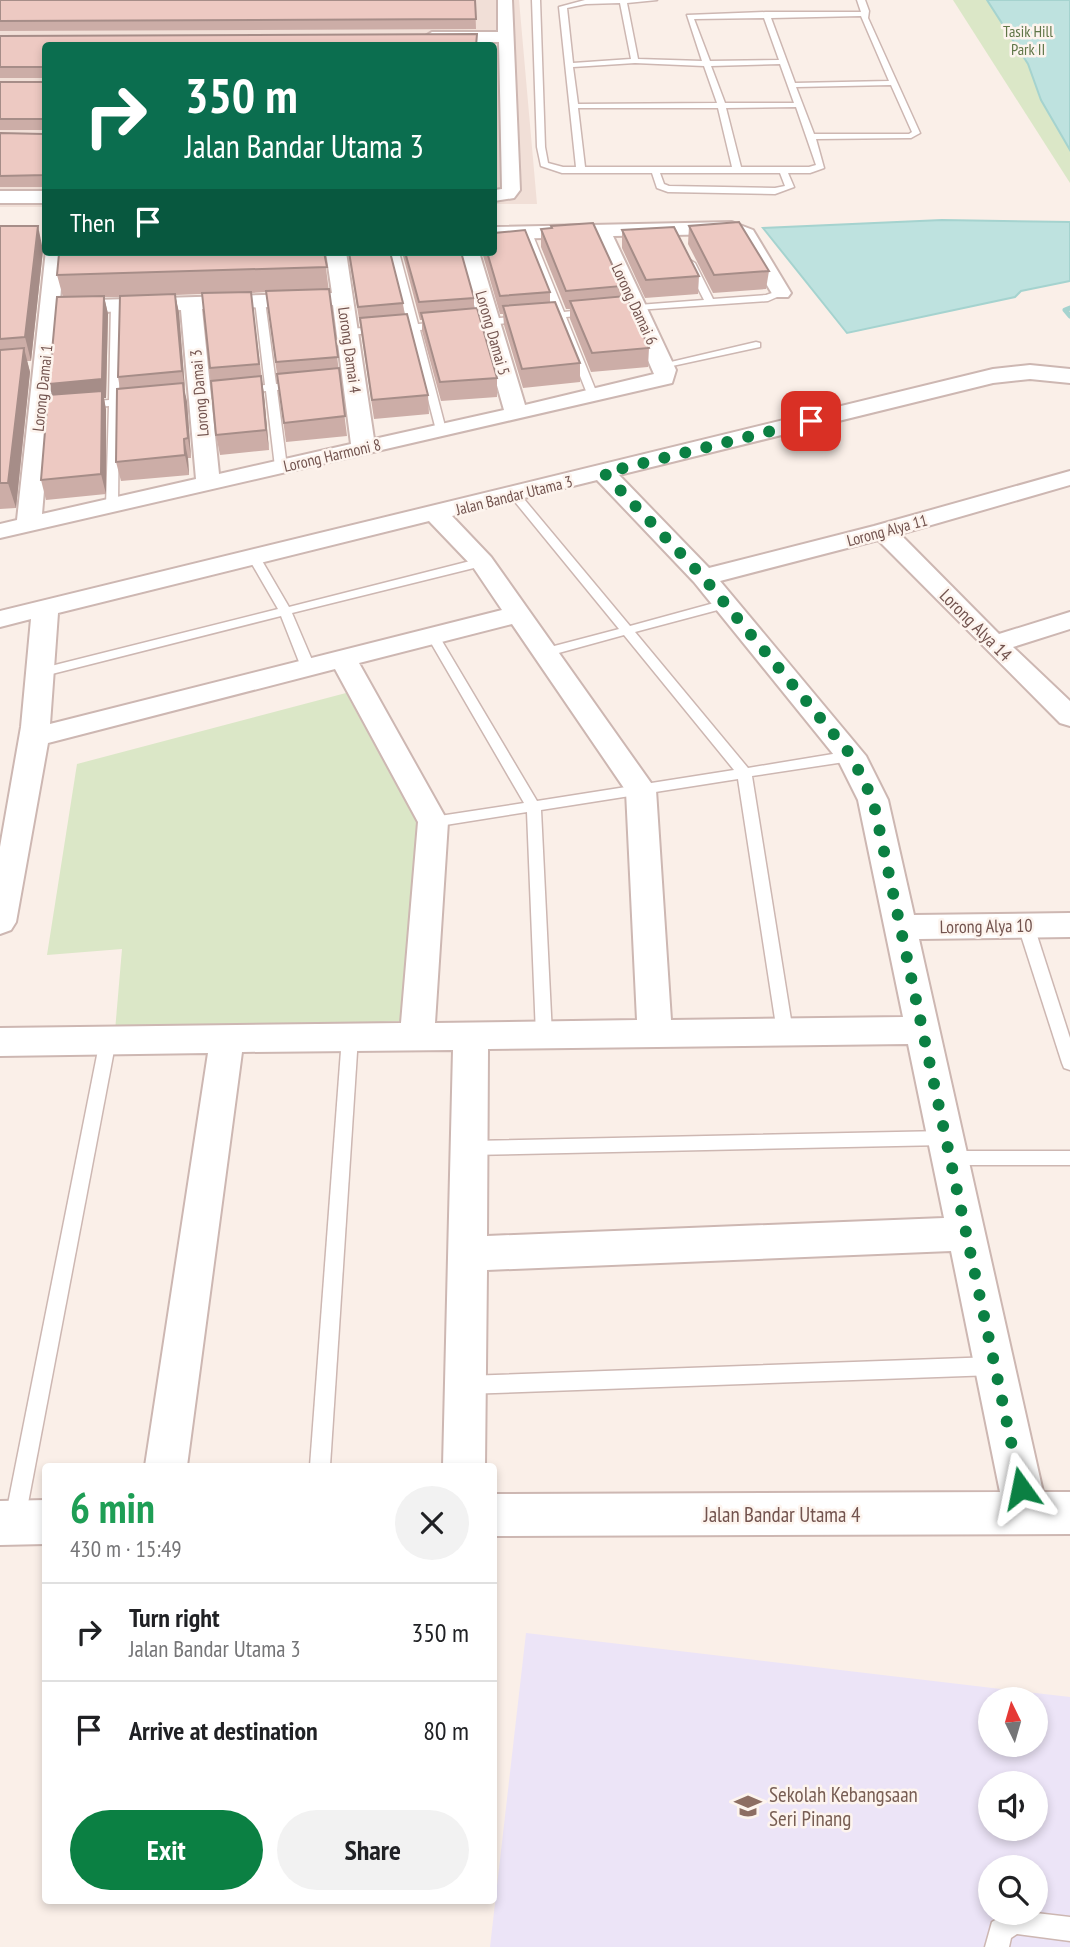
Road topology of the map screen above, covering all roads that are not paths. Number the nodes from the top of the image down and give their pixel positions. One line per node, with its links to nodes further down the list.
1 (505, 0): 9 (street)
2 (536, 0): 22 (lane)
3 (653, 0): 5 (lane)
4 (861, 0): 6 (lane)
5 (623, 1): 10 (lane); 13 (lane)
6 (864, 14): 7 (lane); 14 (lane)
7 (766, 15): 11 (lane); 12 (lane)
8 (410, 37): 9 (street)
9 (506, 37): 15 (street)
10 (635, 61): 12 (lane); 13 (lane)
11 (783, 62): 12 (lane); 16 (lane)
12 (707, 63): 19 (lane)
13 (569, 65): 18 (lane)
14 (894, 83): 16 (lane); 21 (lane)
15 (501, 84): 20 (street)
16 (791, 85): 17 (lane)
17 (799, 105): 19 (lane); 21 (lane)
18 (574, 106): 19 (lane); 22 (lane)
19 (722, 106): 24 (lane)
20 (502, 136): 26 (street)
21 (810, 137): 25 (lane)
22 (581, 170): 23 (lane)
23 (655, 170): 24 (lane); 25 (lane)
24 (737, 170): 25 (lane)
25 (783, 170)
26 (497, 194)
27 (0, 197): 28 (street)
28 (42, 197)
29 (601, 231): 31 (street); 37 (street); 44 (street, Lorong Damai 6)
30 (497, 233): 31 (street)
31 (527, 233): 47 (lane)
32 (685, 254): 41 (lane)
33 (395, 256): 51 (lane)
34 (470, 256): 48 (street, Lorong Damai 5)
35 (334, 263): 38 (street, Lorong Damai 4)
36 (58, 266): 43 (street, Lorong Damai 1)
37 (781, 293): 41 (lane)
38 (343, 299): 39 (street); 52 (street, Lorong Damai 4)
39 (260, 301): 40 (street); 57 (lane)
40 (191, 303): 42 (street); 69 (street, Lorong Damai 3)
41 (710, 303): 44 (lane)
42 (116, 305): 43 (street); 61 (lane)
43 (49, 307): 73 (street, Lorong Damai 1)
44 (639, 308): 45 (lane); 54 (street, Lorong Damai 6)
45 (613, 310)
46 (600, 312): 47 (lane)
47 (561, 315): 48 (lane); 59 (lane)
48 (490, 322): 49 (lane); 63 (street, Lorong Damai 5)
49 (464, 324)
50 (451, 325): 51 (lane)
51 (412, 328): 52 (lane); 64 (lane)
52 (348, 332): 65 (street, Lorong Damai 4)
53 (756, 345): 54 (lane)
54 (664, 372): 59 (street, Lorong Harmoni 8)
55 (1070, 376): 67 (street, Jalan Bandar Utama 3)
56 (312, 384): 57 (lane)
57 (271, 388): 58 (lane); 66 (lane)
58 (235, 391)
59 (593, 396): 63 (street, Lorong Harmoni 8)
60 (150, 399): 61 (lane)
61 (114, 403): 62 (lane); 71 (lane)
62 (76, 406)
63 (516, 414): 64 (street, Lorong Harmoni 8)
64 (441, 430): 65 (street, Lorong Harmoni 8)
65 (363, 447): 66 (street, Lorong Harmoni 8)
66 (281, 467): 69 (street, Lorong Harmoni 8)
67 (604, 473): 70 (street, Jalan Bandar Utama 3); 78 (street)
68 (1070, 478): 75 (street, Lorong Alya 11)
69 (208, 484): 71 (street, Lorong Harmoni 8)
70 (515, 495): 72 (street, Jalan Bandar Utama 3); 85 (lane)
71 (112, 506): 73 (street, Lorong Harmoni 8)
72 (436, 514): 76 (street, Jalan Bandar Utama 3); 77 (street)
73 (29, 524): 74 (street, Lorong Harmoni 8)
74 (0, 531)
75 (883, 531): 78 (street, Lorong Alya 11); 87 (street, Lorong Alya 14)
76 (255, 559): 80 (street, Jalan Bandar Utama 3); 81 (lane)
77 (482, 562): 81 (lane); 82 (street)
78 (703, 577): 79 (street)
79 (725, 604): 85 (lane); 94 (street)
80 (45, 608): 83 (street, Jalan Bandar Utama 3); 91 (street)
81 (285, 611): 90 (lane); 91 (lane)
82 (518, 614): 86 (street); 88 (street)
83 (0, 619)
84 (1070, 620): 87 (street)
85 (626, 629): 88 (lane); 95 (lane)
86 (433, 636): 89 (street); 97 (lane)
87 (994, 644): 92 (street, Lorong Alya 14)
88 (544, 653): 96 (street)
89 (343, 659): 90 (street); 98 (street)
90 (308, 667): 93 (street)
91 (44, 672): 93 (street)
92 (1070, 717)
93 (36, 737): 99 (street)
94 (851, 755): 95 (lane); 103 (street)
95 (744, 772): 96 (lane); 105 (lane)
96 (641, 790): 97 (lane); 106 (street)
97 (534, 807): 98 (lane); 107 (lane)
98 (433, 822): 110 (street)
99 (10, 823): 100 (street)
100 (0, 922)
101 (1070, 925): 102 (street, Lorong Alya 10)
102 (1026, 926): 103 (street, Lorong Alya 10); 114 (lane)
103 (902, 927): 104 (street)
104 (922, 1030): 105 (street); 115 (street)
105 (785, 1032): 106 (street)
106 (655, 1033): 107 (street)
107 (544, 1035): 108 (street)
108 (471, 1036): 110 (street); 116 (street)
109 (350, 1037): 110 (street); 111 (street); 123 (lane)
110 (416, 1037)
111 (227, 1039): 112 (street); 122 (street)
112 (108, 1040): 113 (street); 128 (lane)
113 (0, 1042)
114 (1070, 1063)
115 (947, 1148): 116 (lane); 117 (lane); 118 (street)
116 (469, 1149): 119 (street)
117 (1070, 1158)
118 (966, 1234): 119 (street); 120 (street)
119 (467, 1254): 121 (street)
120 (994, 1366): 121 (lane); 125 (street)
121 (465, 1385): 124 (street)
122 (166, 1463)
123 (320, 1463)
124 (464, 1463)
125 (1026, 1513): 126 (street, Jalan Bandar Utama 4); 127 (street, Jalan Bandar Utama 4)
126 (1070, 1513)
127 (497, 1515)
128 (20, 1523)
129 (1070, 1929): 130 (lane)
130 (997, 1947)

